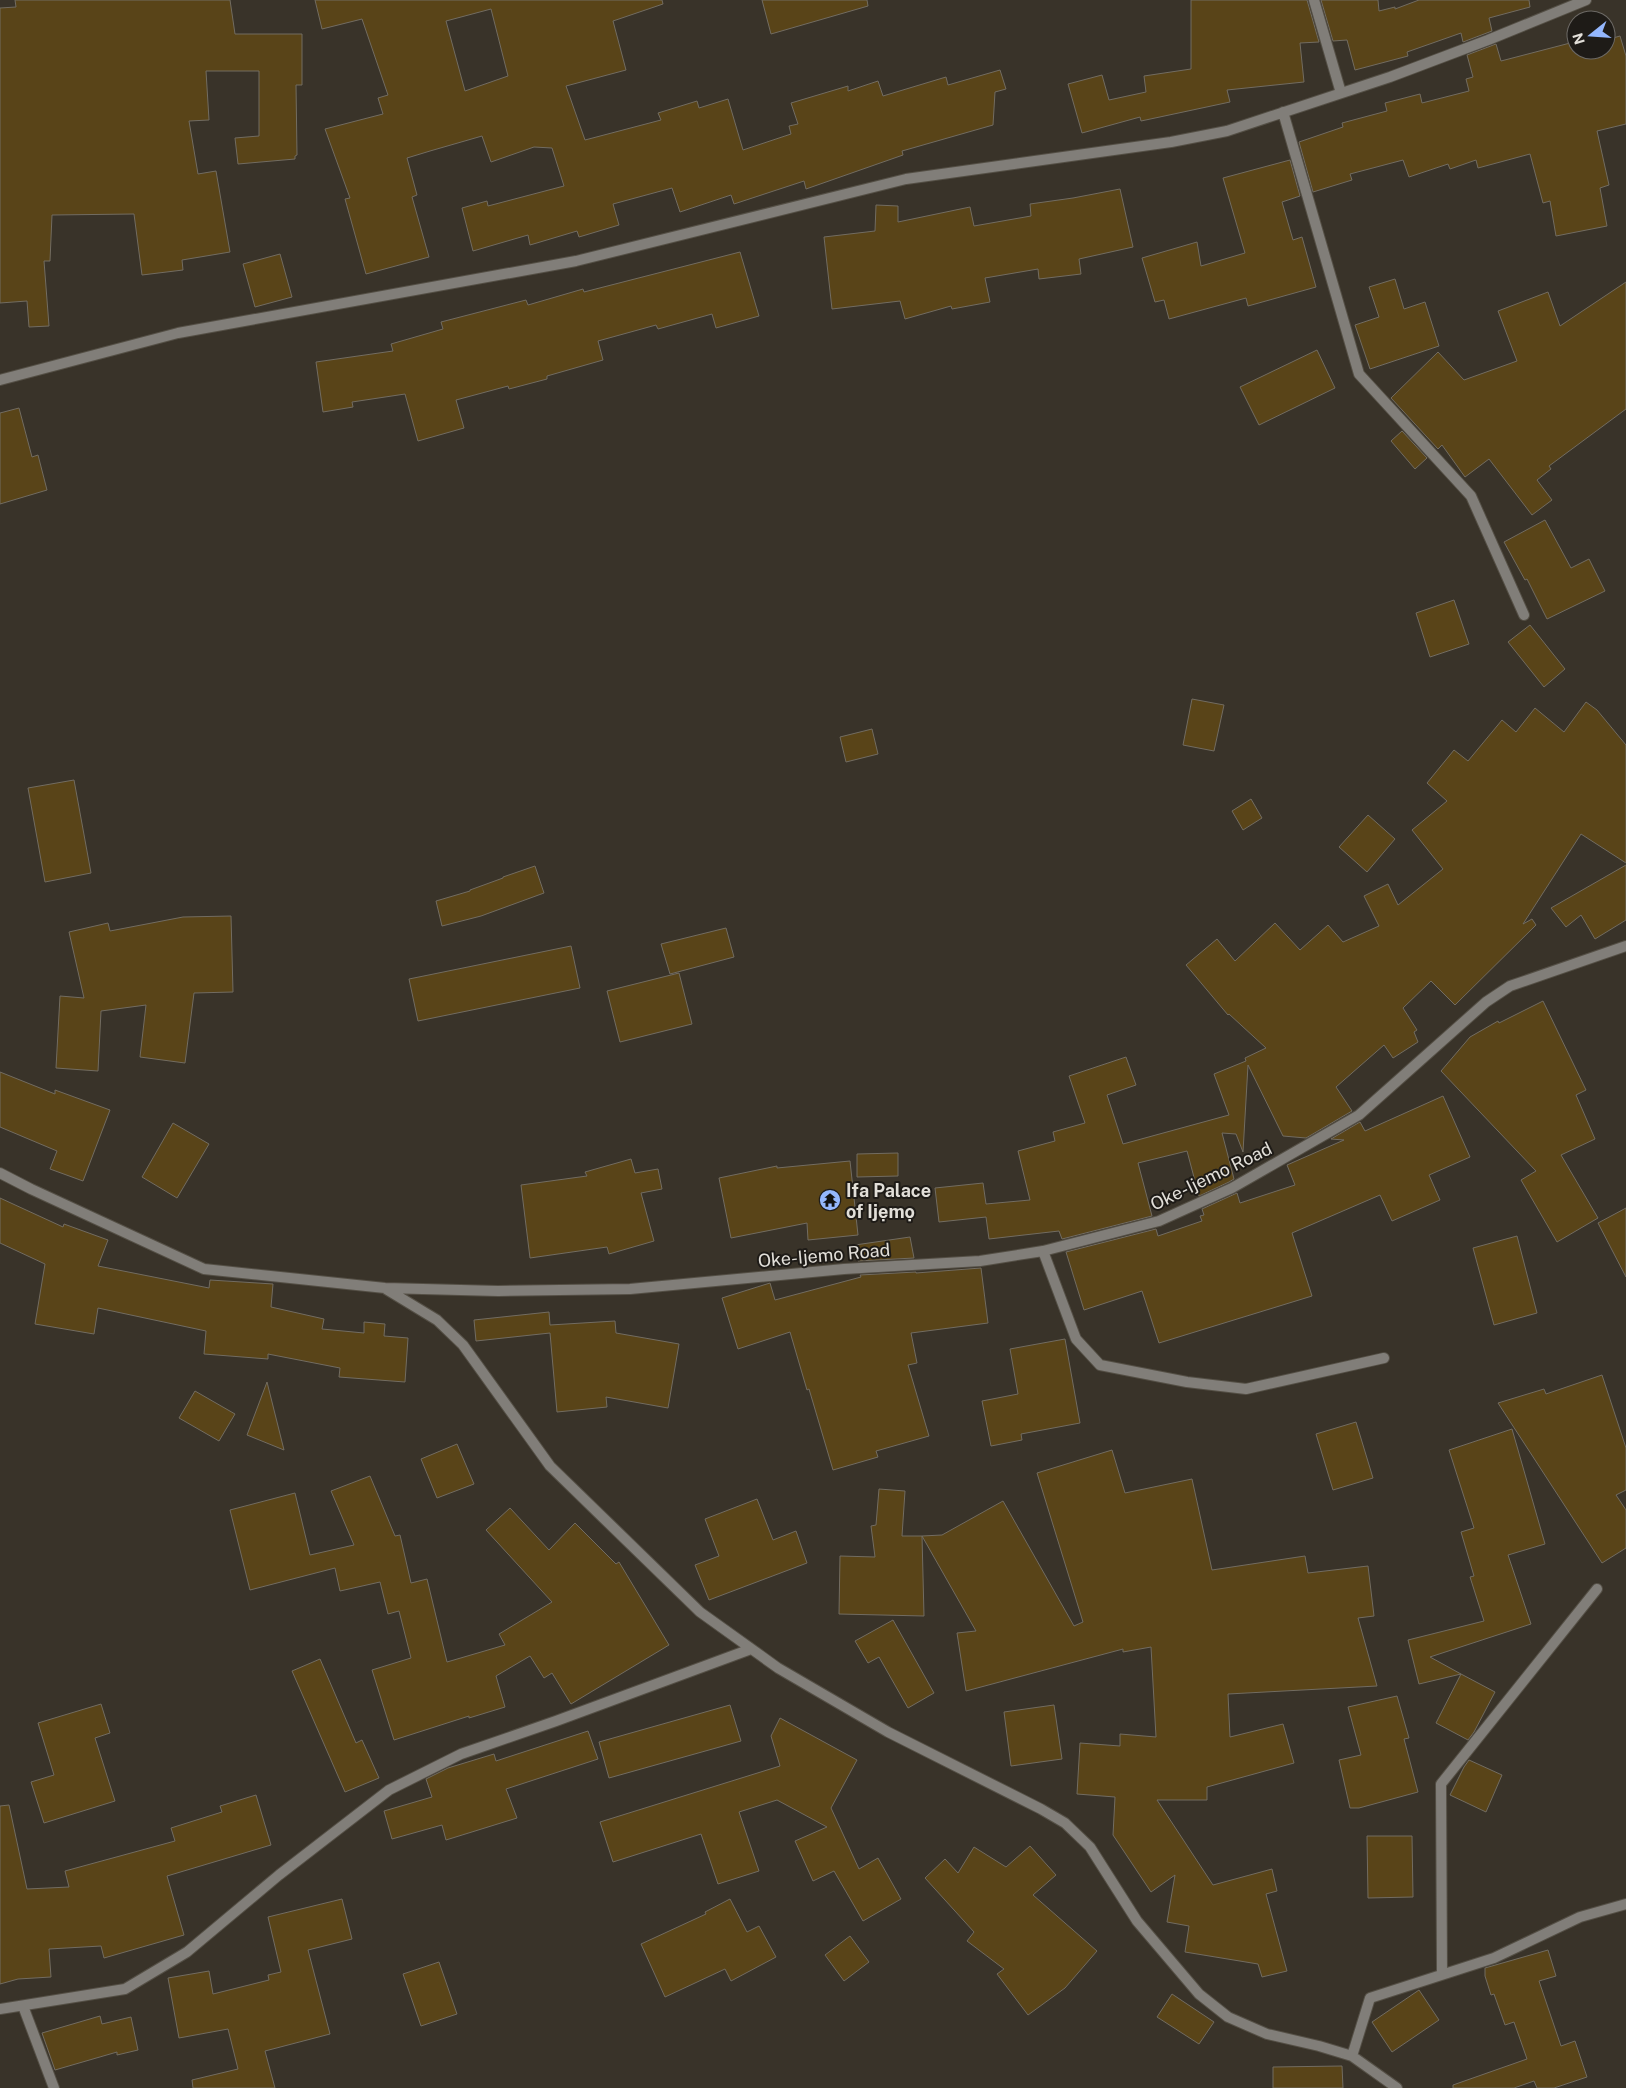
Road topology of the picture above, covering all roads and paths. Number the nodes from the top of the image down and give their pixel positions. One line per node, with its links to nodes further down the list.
1 (1314, 0): 3 (street)
2 (1586, 0): 3 (street)
3 (1341, 93): 4 (street)
4 (1283, 112): 5 (street); 6 (street)
5 (0, 380)
6 (1524, 615)
7 (1626, 946): 9 (street, Oke-Ijemo Road)
8 (0, 1174): 10 (street, Oke-Ijemo Road)
9 (1043, 1251): 10 (street, Oke-Ijemo Road); 11 (street)
10 (385, 1288): 13 (street)
11 (1384, 1358)
12 (1597, 1589): 15 (street)
13 (751, 1648): 16 (street); 18 (street)
14 (1626, 1904): 15 (street)
15 (1442, 1974): 18 (street)
16 (23, 2006): 17 (street); 19 (street)
17 (0, 2010)
18 (1352, 2056): 20 (street)
19 (54, 2088)
20 (1397, 2088)

